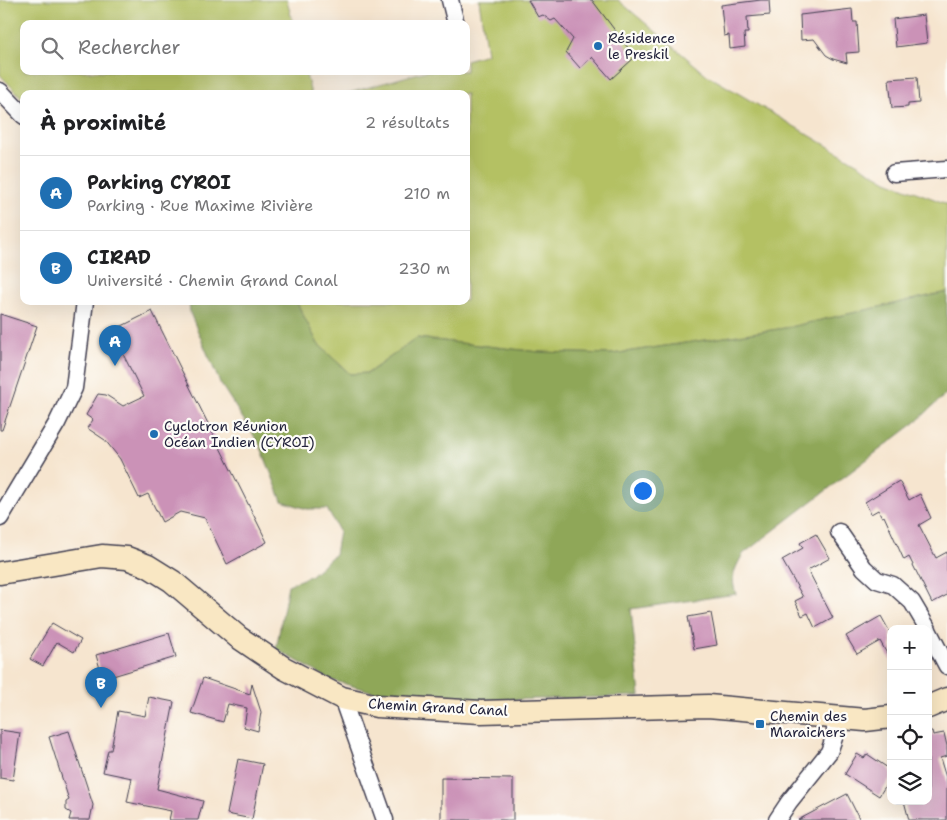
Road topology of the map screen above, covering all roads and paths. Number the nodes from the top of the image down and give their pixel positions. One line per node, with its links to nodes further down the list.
1 (450, 0): 2 (street)
2 (455, 20)
3 (0, 90): 4 (street)
4 (20, 112)
5 (947, 169): 6 (street)
6 (894, 172)
7 (84, 305): 8 (street)
8 (0, 518)
9 (839, 532): 11 (street)
10 (0, 573): 14 (street, Chemin Grand Canal)
11 (926, 625)
12 (932, 637): 13 (street)
13 (947, 666)
14 (342, 698): 18 (street, Chemin Grand Canal); 19 (street)
15 (947, 699): 16 (street)
16 (932, 705)
17 (887, 717): 18 (street, Chemin Grand Canal)
18 (835, 718): 20 (street)
19 (385, 820)
20 (777, 820)

